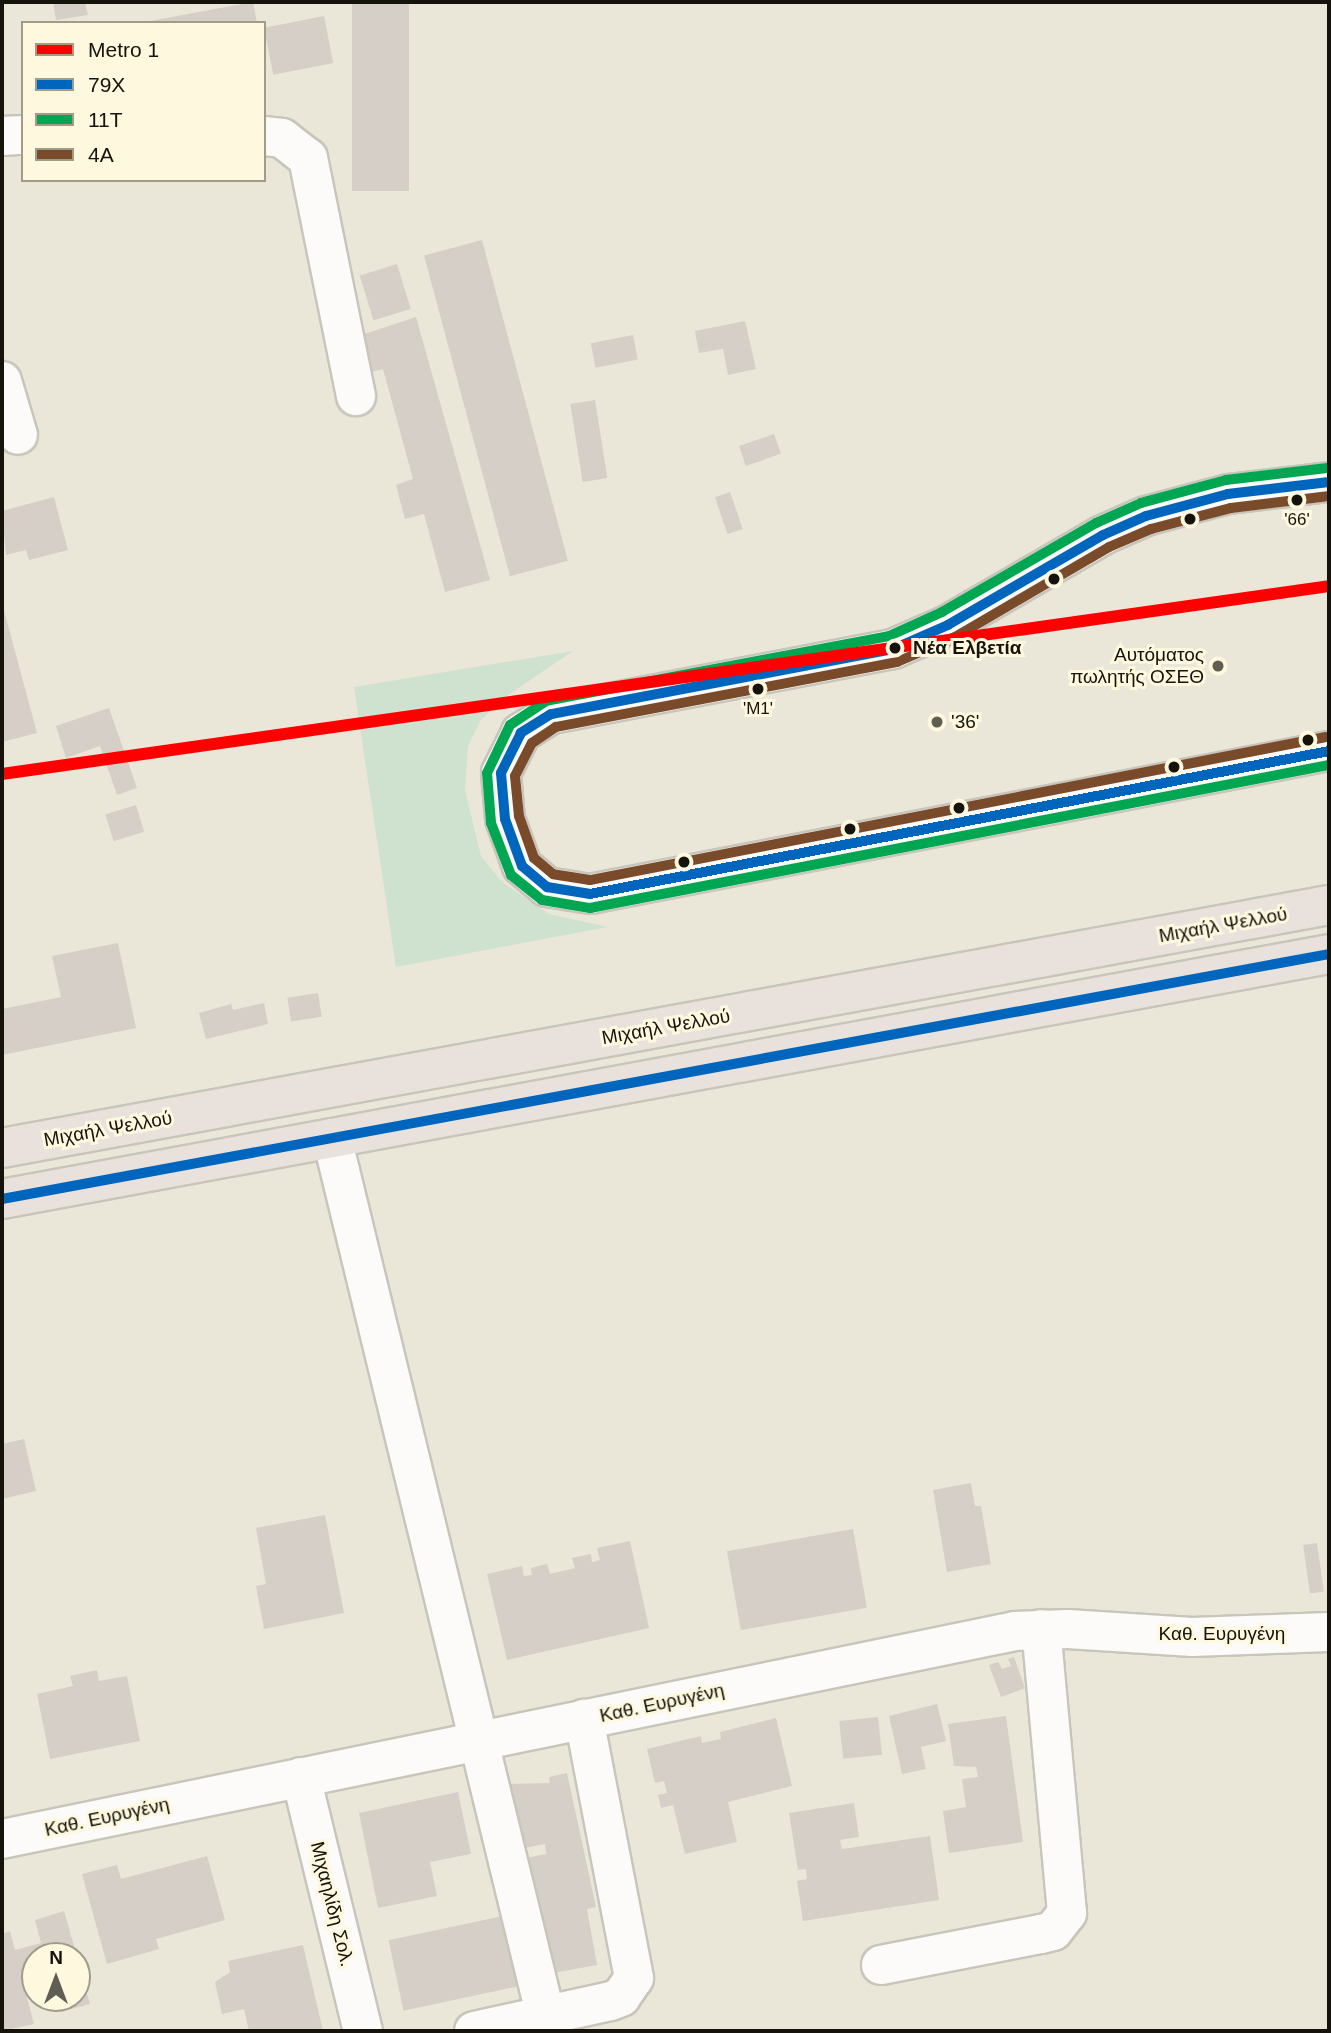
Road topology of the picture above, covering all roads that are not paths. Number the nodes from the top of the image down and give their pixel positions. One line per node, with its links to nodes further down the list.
1 (21, 135): 2 (street)
2 (2, 136)
3 (266, 136): 5 (street)
4 (2, 381): 6 (street)
5 (356, 396)
6 (18, 435)
7 (1329, 482): 8 (street)
8 (1329, 751)
9 (1329, 905): 12 (main road, Μιχαήλ Ψελλού)
10 (1329, 954): 11 (main road)
11 (332, 1138): 13 (main road); 17 (street)
12 (2, 1148)
13 (2, 1199)
14 (1041, 1629): 15 (street, Καθ. Ευρυγένη); 16 (street, Καθ. Ευρυγένη); 20 (street)
15 (1329, 1632)
16 (584, 1719): 17 (street, Καθ. Ευρυγένη); 21 (street)
17 (477, 1744): 18 (street, Καθ. Ευρυγένη); 21 (street)
18 (301, 1777): 19 (street, Καθ. Ευρυγένη); 22 (street, Μιχαηλίδη Σολ.)
19 (2, 1839)
20 (881, 1965)
21 (546, 2017): 23 (street)
22 (363, 2031)
23 (474, 2031)

